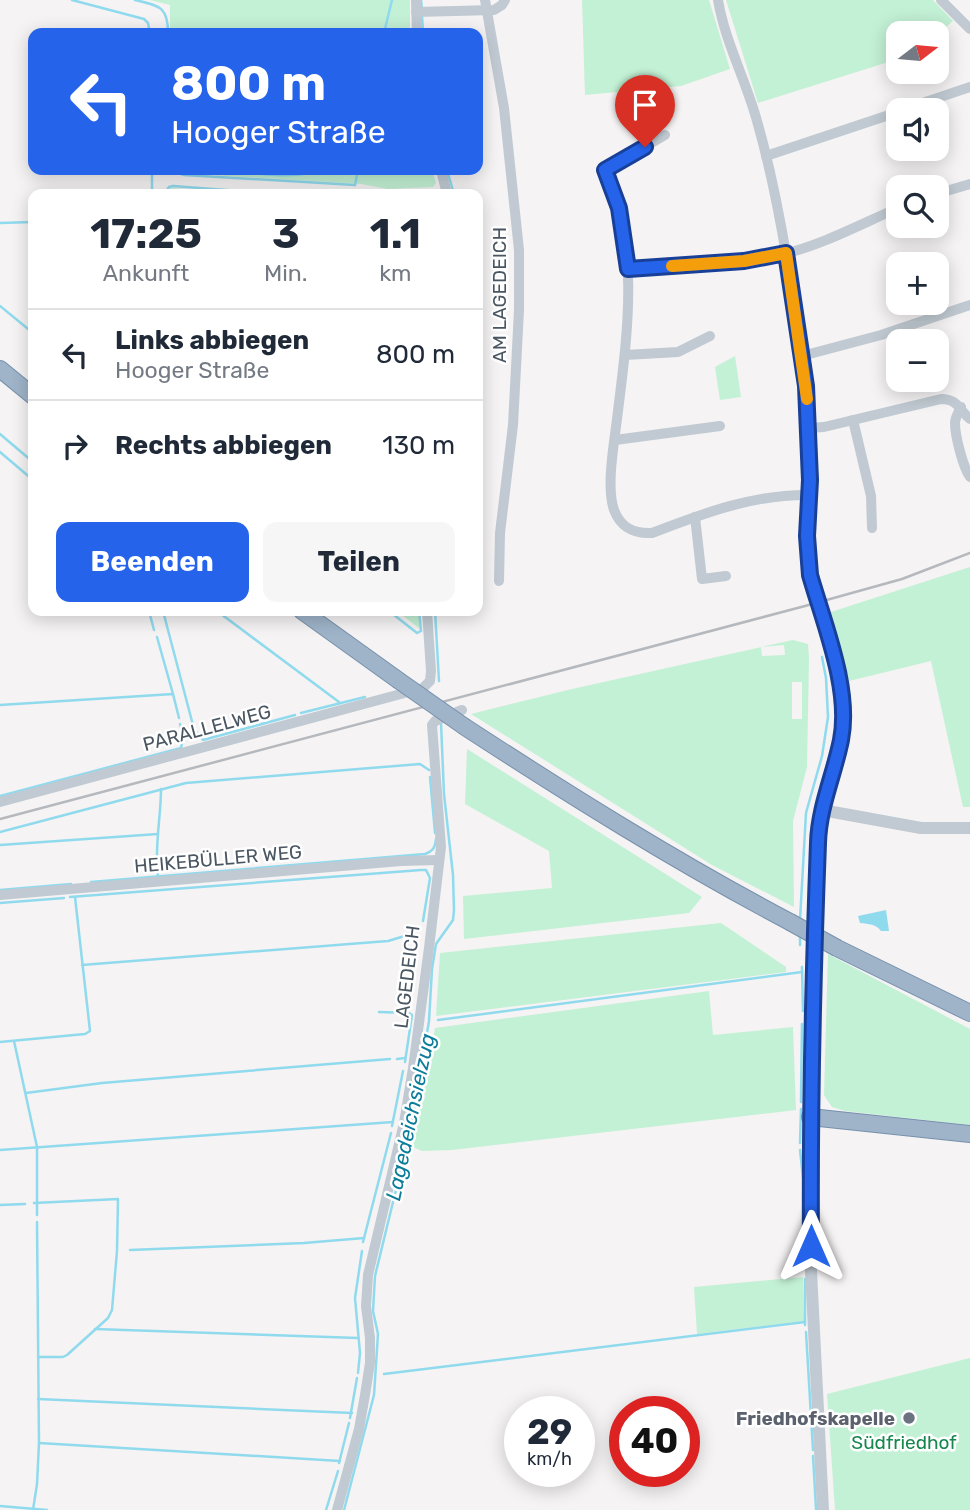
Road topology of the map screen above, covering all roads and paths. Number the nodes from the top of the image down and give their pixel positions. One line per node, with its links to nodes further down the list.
1 (416, 0): 6 (street)
2 (505, 0): 5 (street)
3 (718, 0): 13 (street)
4 (941, 0): 8 (street)
5 (486, 5): 6 (street); 36 (street, AM LAGEDEICH)
6 (416, 12): 7 (street)
7 (417, 28)
8 (970, 29)
9 (970, 87): 10 (street)
10 (938, 98)
11 (886, 116): 13 (street)
12 (665, 135): 18 (street)
13 (766, 156): 17 (street)
14 (970, 184): 15 (street)
15 (949, 190)
16 (886, 213): 17 (street)
17 (786, 253): 18 (street); 22 (street)
18 (628, 269): 21 (street)
19 (970, 305): 22 (street)
20 (710, 336): 21 (street)
21 (625, 355): 30 (street)
22 (802, 356): 29 (street)
23 (0, 369): 24 (highway)
24 (28, 392)
25 (961, 407): 26 (street); 27 (street); 31 (street)
26 (970, 419)
27 (853, 420): 29 (street); 34 (street)
28 (720, 426): 30 (street)
29 (808, 428): 32 (street)
30 (615, 440): 33 (street)
31 (970, 477)
32 (810, 495): 33 (street); 41 (street, bridge)
33 (695, 517): 35 (street)
34 (872, 528)
35 (726, 576)
36 (499, 581)
37 (309, 616): 45 (highway, bridge)
38 (427, 616): 40 (street, PARALLELWEG)
39 (462, 710): 43 (street, LAGEDEICH)
40 (0, 803)
41 (822, 810): 42 (street); 46 (street)
42 (970, 828)
43 (439, 860): 44 (street, HEIKEBÜLLER WEG); 48 (street, LAGEDEICH)
44 (0, 895)
45 (968, 1012)
46 (810, 1118): 47 (highway); 49 (street)
47 (970, 1134)
48 (337, 1510)
49 (823, 1510)

